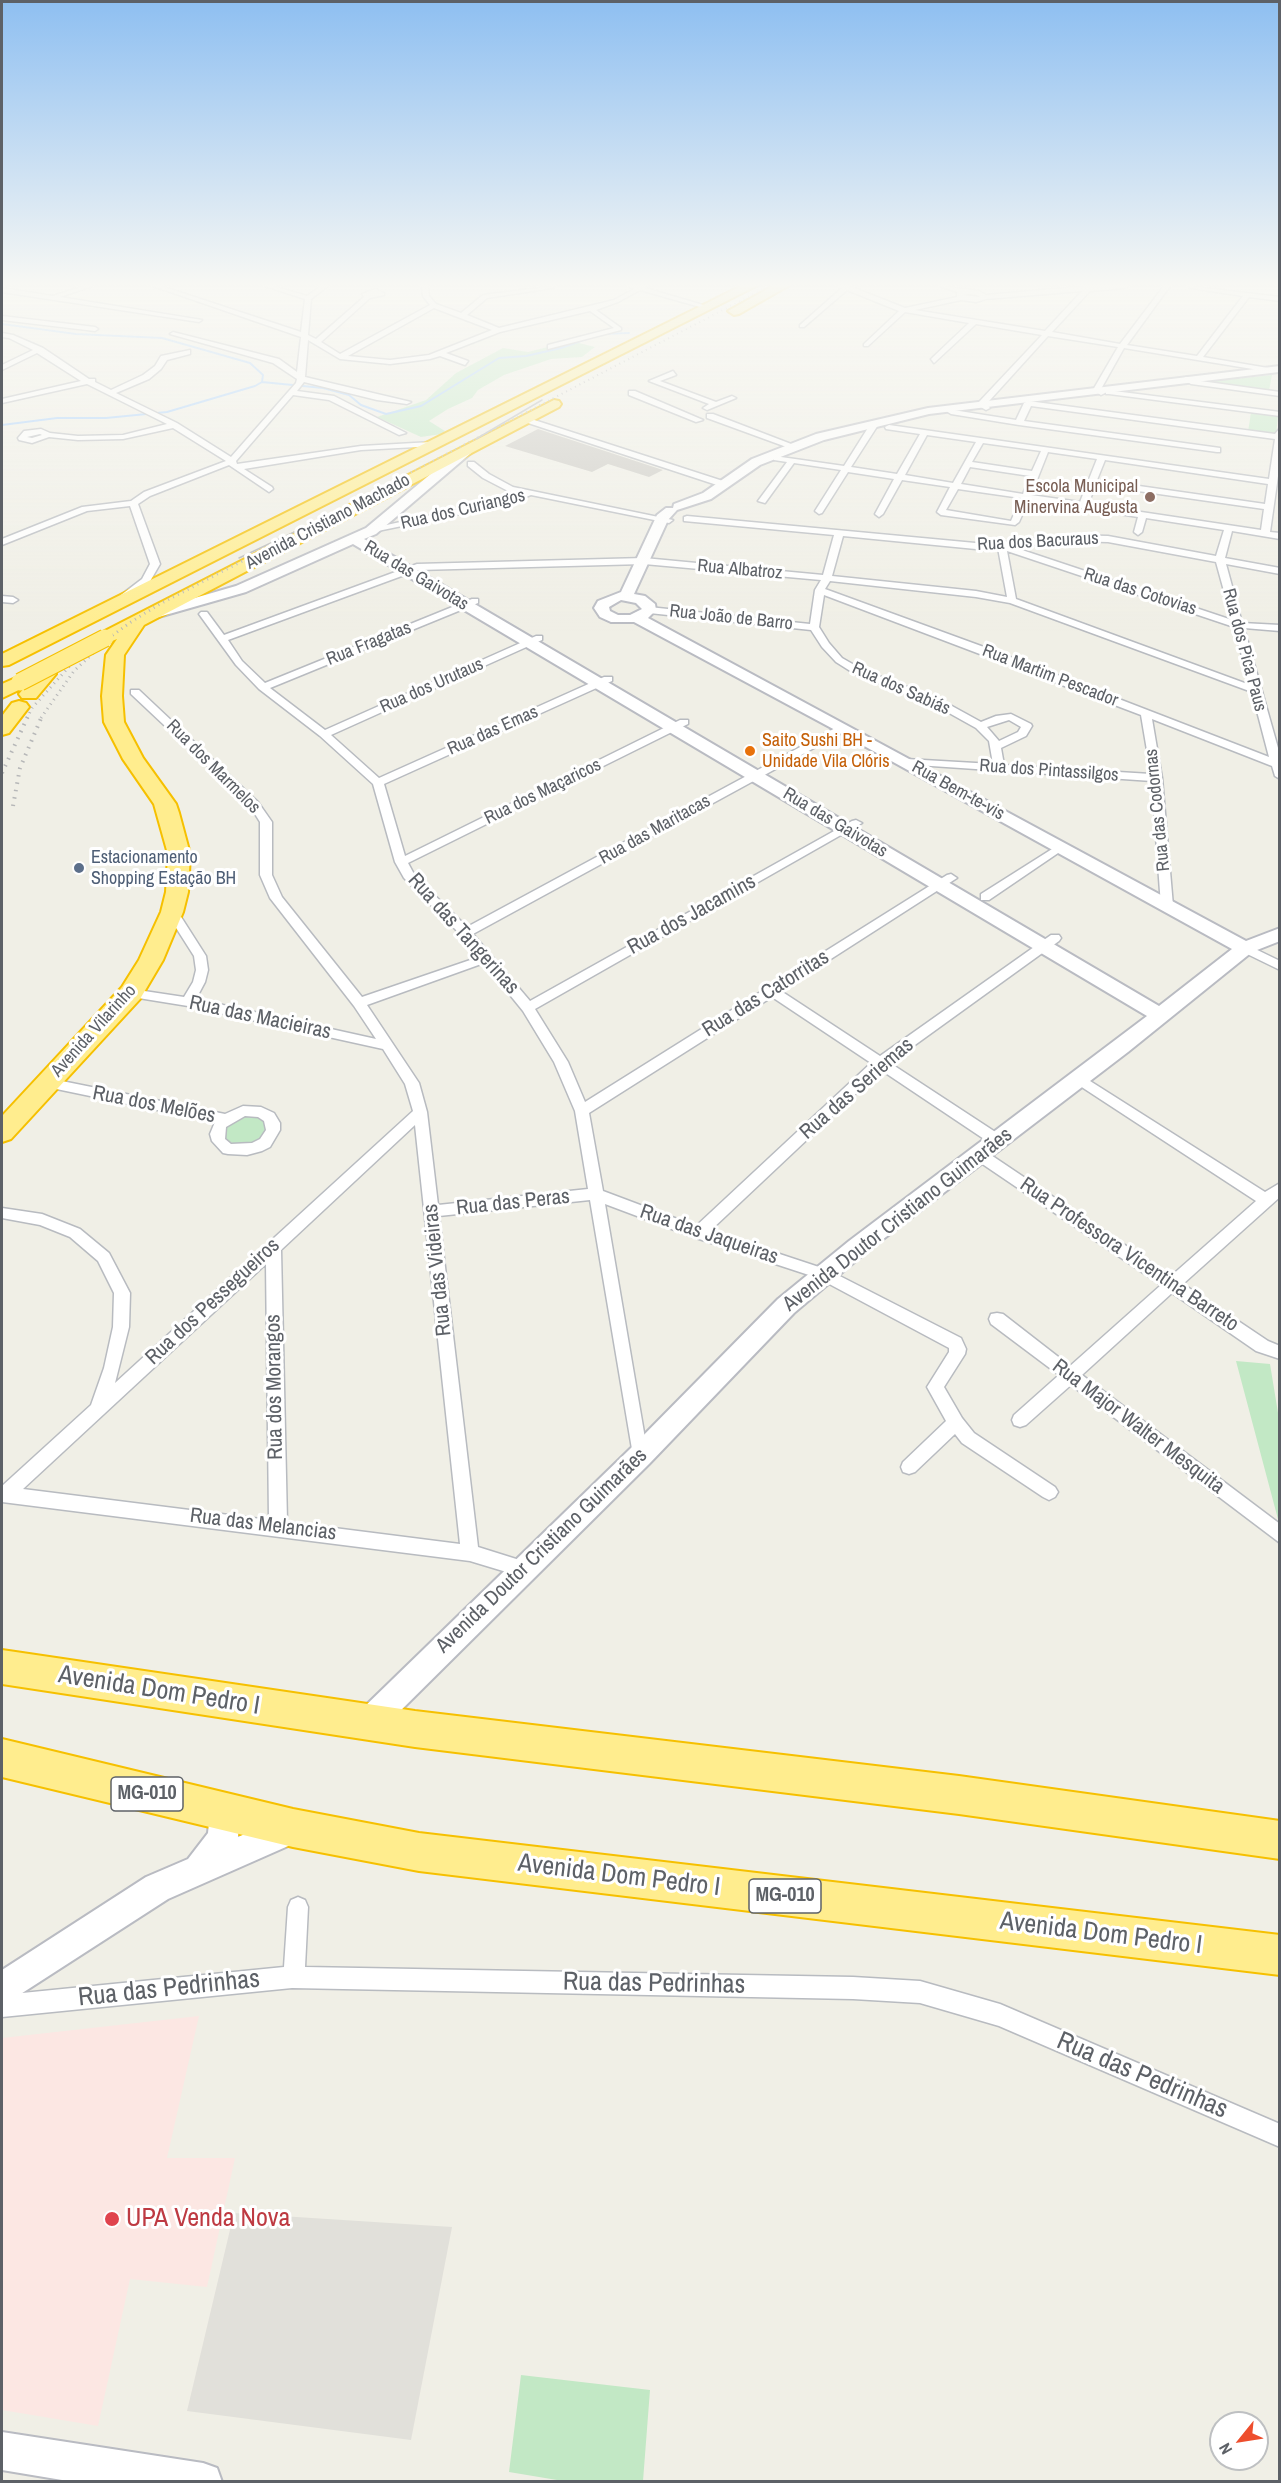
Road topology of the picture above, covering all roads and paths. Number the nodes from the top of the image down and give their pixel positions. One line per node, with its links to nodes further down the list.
1 (1025, 401): 24 (street)
2 (131, 402): 25 (street)
3 (285, 402): 47 (street)
4 (338, 402): 30 (street)
5 (520, 402): 37 (highway, Avenida Cristiano Machado)
6 (526, 402): 101 (highway)
7 (558, 402): 23 (highway, Avenida Cristiano Machado)
8 (653, 402): 21 (street)
9 (710, 402): 15 (street)
10 (987, 402): 16 (street)
11 (1018, 402): 16 (street)
12 (1031, 402): 19 (street)
13 (1097, 402): 19 (street)
14 (1185, 402): 18 (street)
15 (716, 404): 21 (street); 22 (street)
16 (984, 406): 17 (street)
17 (949, 410): 24 (street); 26 (street)
18 (1248, 410): 20 (street); 29 (street)
19 (1092, 411): 28 (street)
20 (1280, 414)
21 (687, 416): 22 (street)
22 (710, 416): 38 (street)
23 (525, 419): 40 (highway, Avenida Cristiano Machado); 55 (street)
24 (1019, 423): 36 (street)
25 (174, 425): 27 (street); 47 (street)
26 (886, 425): 31 (street); 33 (street); 50 (street)
27 (162, 428): 32 (street); 46 (street)
28 (1222, 429): 29 (street); 43 (street)
29 (1246, 432): 34 (street)
30 (402, 433)
31 (924, 433): 35 (street); 52 (street)
32 (48, 435)
33 (834, 435): 38 (street); 42 (street)
34 (1279, 440): 48 (street)
35 (980, 441): 39 (street); 45 (street)
36 (1072, 442): 39 (street); 41 (street); 43 (street)
37 (432, 444): 47 (street); 92 (highway, Avenida Cristiano Machado)
38 (795, 447): 49 (street)
39 (1045, 450): 51 (street)
40 (469, 457): 59 (street, Rua dos Bacuraus); 77 (street, Rua das Gaivotas); 95 (highway, Avenida Cristiano Machado)
41 (1102, 458): 43 (street); 53 (street)
42 (777, 459): 44 (street); 49 (street)
43 (1214, 461): 58 (street)
44 (791, 462): 50 (street); 62 (street)
45 (967, 464): 51 (street); 56 (street)
46 (222, 465): 47 (street); 63 (street)
47 (234, 465): 57 (street)
48 (1277, 466): 54 (street)
49 (752, 467): 55 (street)
50 (846, 471): 52 (street); 66 (street)
51 (1036, 474): 61 (street)
52 (898, 479): 56 (street); 69 (street)
53 (1093, 482): 64 (street); 68 (street)
54 (1272, 482): 58 (street); 65 (street)
55 (723, 484): 60 (street)
56 (956, 487): 61 (street); 61 (street, Rua dos Bacuraus)
57 (269, 489)
58 (1233, 489): 65 (street); 68 (street)
59 (536, 493): 71 (street, Rua dos Bacuraus); 77 (street, Rua dos Curiangos)
60 (708, 496): 67 (street); 71 (street)
61 (1025, 497): 64 (street)
62 (762, 501)
63 (133, 503): 79 (street); 92 (street)
64 (1083, 506): 70 (street)
65 (1268, 507): 76 (street)
66 (819, 511)
67 (700, 512): 71 (street); 72 (street, Rua dos Bacuraus)
68 (1217, 513): 70 (street); 73 (street)
69 (879, 514)
70 (1143, 515): 74 (street)
71 (672, 517): 72 (street, Rua dos Bacuraus); 82 (street)
72 (723, 523): 75 (street, Rua dos Bacuraus)
73 (1229, 528): 76 (street); 81 (street)
74 (1138, 532)
75 (839, 534): 80 (street, Rua dos Bacuraus); 85 (street)
76 (1265, 534): 78 (street)
77 (363, 535): 83 (street, Rua das Gaivotas); 95 (street, Rua dos Curiangos)
78 (1280, 536)
79 (2, 542)
80 (1002, 546): 81 (street, Rua dos Bacuraus); 90 (street); 96 (street, Rua das Cotovias)
81 (1220, 559): 84 (street, Rua dos Bacuraus); 96 (street, Rua dos Pica Paus)
82 (644, 561): 83 (street, Rua Albatroz); 85 (street, Rua Albatroz); 87 (street)
83 (412, 568): 91 (street, Rua das Gaivotas); 99 (street, Rua Albatroz)
84 (1280, 571)
85 (827, 578): 86 (street); 90 (street, Rua Albatroz)
86 (820, 590): 97 (street); 110 (street, Rua Martim Pescador)
87 (626, 596): 94 (street, Rua Bem-te-vis); 94 (street)
88 (2, 599): 89 (street)
89 (13, 600)
90 (1012, 601): 106 (street, Rua Albatroz)
91 (471, 603): 100 (street, Rua das Gaivotas); 105 (street, Rua Fragatas)
92 (109, 607): 102 (highway, Avenida Cristiano Machado)
93 (204, 614): 99 (street)
94 (643, 614): 97 (street, Rua João de Barro); 113 (street, Rua Bem-te-vis)
95 (148, 617): 109 (highway, Avenida Cristiano Machado, bridge); 129 (highway, Avenida Vilarinho)
96 (1237, 625): 98 (street, Rua das Cotovias); 106 (street, Rua dos Pica Paus)
97 (814, 627): 112 (street, Rua dos Sabiás)
98 (1280, 628)
99 (222, 639): 105 (street)
100 (534, 640): 104 (street, Rua das Gaivotas); 115 (street, Rua dos Urutaus)
101 (78, 646)
102 (2, 661)
103 (47, 674): 109 (highway)
104 (602, 681): 111 (street, Rua das Gaivotas); 122 (street, Rua das Emas)
105 (263, 687): 115 (street)
106 (1254, 690): 119 (street, Rua dos Pica Paus)
107 (2, 692): 109 (highway, Avenida Cristiano Machado)
108 (135, 692): 139 (street, Rua dos Marmelos)
109 (23, 694): 114 (highway)
110 (1146, 714): 119 (street, Rua Martim Pescador); 121 (street, Rua das Codornas)
111 (679, 725): 120 (street, Rua das Gaivotas); 125 (street, Rua dos Maçaricos)
112 (980, 726): 116 (street, Rua dos Sabiás); 116 (street)
113 (843, 728): 117 (street, Rua Bem-te-vis); 120 (street, Rua das Maritacas)
114 (2, 729)
115 (324, 734): 122 (street)
116 (997, 746): 118 (street)
117 (906, 762): 118 (street, Rua dos Pintassilgos); 124 (street, Rua Bem-te-vis)
118 (999, 768): 121 (street, Rua dos Pintassilgos)
119 (1279, 768)
120 (761, 773): 123 (street, Rua das Gaivotas); 130 (street, Rua das Maritacas)
121 (1157, 778): 128 (street, Rua das Codornas)
122 (378, 783): 125 (street, Rua das Tangerinas)
123 (851, 826): 126 (street, Rua das Gaivotas); 140 (street, Rua dos Jacamins)
124 (1060, 847): 127 (street); 128 (street, Rua Bem-te-vis)
125 (401, 862): 130 (street, Rua das Tangerinas)
126 (946, 881): 127 (street, Rua das Gaivotas); 132 (street, Rua das Gaivotas); 136 (street, Rua das Catorritas)
127 (985, 897): 132 (street, Rua das Gaivotas)
128 (1167, 906): 133 (street, Rua Bem-te-vis)
129 (172, 912): 137 (highway, Avenida Vilarinho); 138 (street)
130 (466, 933): 134 (street, Rua das Tangerinas)
131 (1280, 934): 133 (street, Avenida Doutor Cristiano Guimarães)
132 (1050, 942): 141 (street, Rua das Gaivotas); 143 (street, Rua das Seriemas)
133 (1245, 948): 135 (street, Rua Bem-te-vis); 141 (street, Avenida Doutor Cristiano Guimarães)
134 (487, 958): 139 (street); 140 (street, Rua das Tangerinas)
135 (1280, 966)
136 (772, 991): 143 (street); 146 (street, Rua das Catorritas)
137 (131, 993): 138 (street, Rua das Macieiras); 145 (highway, Avenida Vilarinho)
138 (188, 1002): 142 (street, Rua das Macieiras)
139 (359, 1003): 142 (street, Rua das Videiras)
140 (528, 1008): 146 (street, Rua das Tangerinas)
141 (1167, 1011): 144 (street, Avenida Doutor Cristiano Guimarães)
142 (389, 1046): 147 (street, Rua das Videiras)
143 (881, 1062): 150 (street); 157 (street, Rua das Seriemas)
144 (1079, 1079): 150 (street, Avenida Doutor Cristiano Guimarães); 154 (street)
145 (47, 1083): 148 (street, Rua dos Melões); 149 (highway, Avenida Vilarinho)
146 (582, 1111): 153 (street, Rua das Tangerinas)
147 (420, 1112): 155 (street, Rua das Videiras); 158 (street, Rua dos Pessegueiros)
148 (226, 1119)
149 (2, 1132)
150 (998, 1141): 151 (street, Avenida Doutor Cristiano Guimarães)
151 (980, 1155): 159 (street, Avenida Doutor Cristiano Guimarães); 160 (street, Rua Professora Vicentina Barreto)
152 (1280, 1188): 154 (street)
153 (595, 1194): 155 (street, Rua das Peras); 157 (street, Rua das Jaqueiras); 167 (street, Rua das Tangerinas)
154 (1266, 1200): 160 (street)
155 (432, 1211): 173 (street, Rua das Videiras)
156 (2, 1213): 164 (street)
157 (698, 1233): 159 (street, Rua das Jaqueiras)
158 (273, 1248): 164 (street, Rua dos Pessegueiros); 171 (street, Rua dos Morangos)
159 (823, 1274): 166 (street, Rua das Jaqueiras); 167 (street, Avenida Doutor Cristiano Guimarães)
160 (1173, 1285): 162 (street, Rua Professora Vicentina Barreto); 163 (street)
161 (997, 1319): 163 (street, Rua Major Walter Mesquita)
162 (1280, 1353)
163 (1070, 1376): 165 (street); 172 (street, Rua Major Walter Mesquita)
164 (98, 1408): 170 (street, Rua dos Pessegueiros)
165 (1020, 1420)
166 (956, 1423): 168 (street); 169 (street)
167 (640, 1456): 174 (street, Avenida Doutor Cristiano Guimarães)
168 (909, 1467)
169 (1049, 1492)
170 (4, 1494): 171 (street, Rua das Melancias)
171 (278, 1527): 173 (street, Rua das Melancias)
172 (1280, 1535)
173 (471, 1553): 174 (street, Rua das Melancias)
174 (523, 1569): 176 (street, Avenida Doutor Cristiano Guimarães)
175 (2, 1667): 176 (highway, Avenida Dom Pedro I)
176 (389, 1716): 180 (highway, Avenida Dom Pedro I)
177 (2, 1758): 178 (highway, Avenida Dom Pedro I / MG-010)
178 (225, 1813): 179 (highway, Avenida Dom Pedro I / MG-010); 181 (street)
179 (292, 1828): 181 (street); 183 (highway, Avenida Dom Pedro I / MG-010)
180 (1280, 1840)
181 (195, 1871): 185 (street)
182 (298, 1907): 184 (street)
183 (1280, 1955)
184 (294, 1977): 186 (street, Rua das Pedrinhas); 187 (street, Rua das Pedrinhas)
185 (2, 1988)
186 (2, 2006)
187 (1280, 2136)
188 (2, 2451): 189 (street)
189 (203, 2481)

